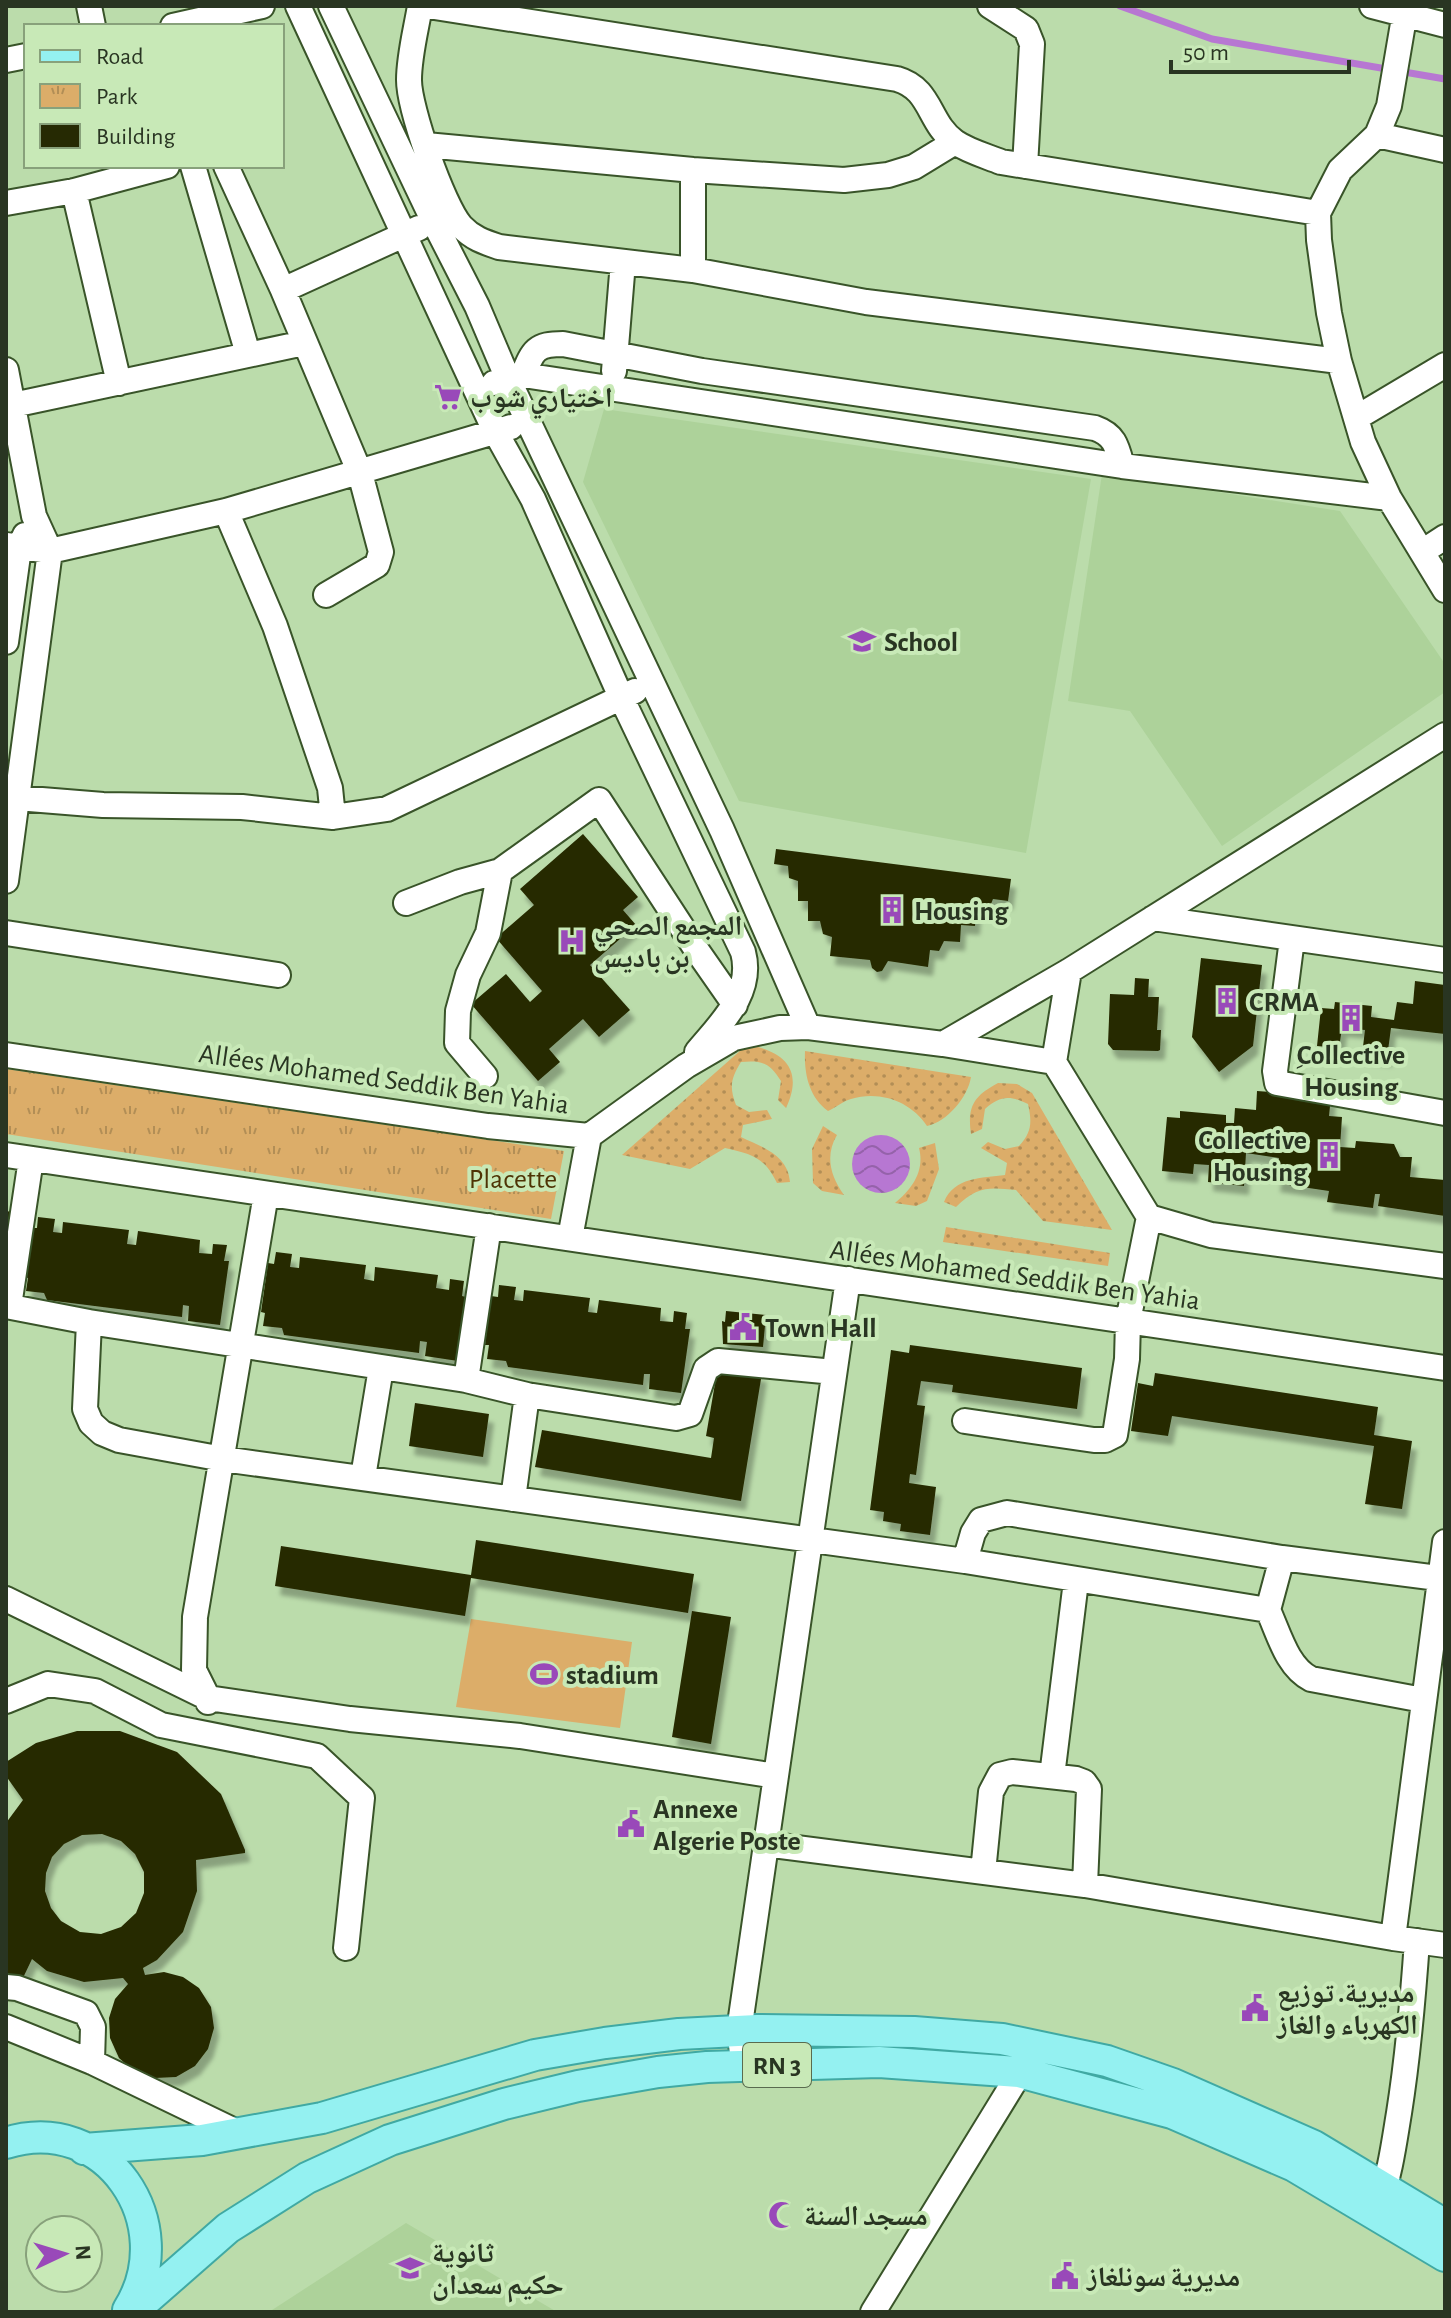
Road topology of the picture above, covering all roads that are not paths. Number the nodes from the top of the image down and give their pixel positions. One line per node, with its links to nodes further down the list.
1 (262, 6): 10 (street)
2 (298, 6): 25 (street)
3 (331, 6): 24 (street)
4 (420, 6): 14 (street)
5 (428, 6): 8 (street)
6 (990, 6): 16 (street)
7 (1372, 6): 9 (street)
8 (475, 10): 13 (street)
9 (1405, 11): 11 (street); 12 (street)
10 (182, 24)
11 (1445, 25)
12 (1377, 135): 15 (street); 23 (street)
13 (955, 142): 16 (street); 20 (street)
14 (426, 145): 20 (street); 26 (street)
15 (1445, 150)
16 (1025, 166): 23 (street)
17 (160, 168): 21 (street)
18 (194, 168): 30 (street)
19 (227, 168): 28 (street)
20 (693, 170): 27 (street)
21 (74, 191): 22 (street); 36 (street)
22 (6, 203)
23 (1318, 213): 32 (street)
24 (434, 222): 25 (street); 35 (street)
25 (404, 235): 28 (street); 38 (street)
26 (623, 262): 27 (street); 31 (street)
27 (693, 270): 32 (street)
28 (283, 290): 29 (street)
29 (304, 343): 30 (street); 44 (street)
30 (248, 354): 36 (street)
31 (616, 355): 35 (street); 37 (street); 43 (street)
32 (1339, 361): 40 (street)
33 (1445, 365): 40 (street)
34 (6, 370): 39 (street)
35 (516, 377): 37 (street); 38 (street); 41 (street)
36 (119, 383): 39 (street)
37 (612, 387): 43 (street)
38 (476, 389): 42 (street)
39 (13, 405): 47 (street)
40 (1356, 418): 45 (street)
41 (528, 422): 42 (street); 50 (street)
42 (495, 431): 44 (street); 53 (street)
43 (1122, 466): 45 (street)
44 (360, 473): 46 (street); 55 (street)
45 (1389, 498): 52 (street)
46 (226, 511): 51 (street); 61 (street)
47 (34, 516): 49 (street); 51 (street)
48 (1445, 537): 52 (street)
49 (12, 546): 51 (street); 56 (street)
50 (588, 548): 53 (street); 57 (street)
51 (50, 551): 60 (street)
52 (1422, 552): 54 (street)
53 (559, 558): 58 (street)
54 (1445, 590)
55 (326, 595)
56 (6, 642)
57 (653, 685): 58 (street); 72 (street)
58 (621, 697): 61 (street); 71 (street)
59 (1445, 735): 65 (street)
60 (17, 798): 61 (street); 63 (street)
61 (333, 817)
62 (500, 871): 64 (street); 71 (street); 77 (street)
63 (6, 881)
64 (406, 903)
65 (1153, 918): 67 (street); 69 (street)
66 (6, 933): 70 (street)
67 (1292, 939): 68 (street); 78 (street)
68 (1445, 960)
69 (1069, 971): 73 (street); 75 (street)
70 (278, 975)
71 (735, 1005): 76 (street)
72 (808, 1027): 73 (street, Allées Mohamed Seddik Ben Yahia); 76 (street, Allées Mohamed Seddik Ben Yahia)
73 (943, 1044): 75 (street, Allées Mohamed Seddik Ben Yahia)
74 (6, 1055): 79 (street, Allées Mohamed Seddik Ben Yahia)
75 (1054, 1062): 83 (street)
76 (686, 1066): 79 (street, Allées Mohamed Seddik Ben Yahia)
77 (485, 1076)
78 (1445, 1113)
79 (589, 1136): 85 (street)
80 (6, 1155): 81 (street, Allées Mohamed Seddik Ben Yahia)
81 (31, 1159): 82 (street, Allées Mohamed Seddik Ben Yahia); 88 (street)
82 (266, 1194): 84 (street, Allées Mohamed Seddik Ben Yahia); 91 (street)
83 (1149, 1217): 86 (street); 89 (street)
84 (489, 1226): 85 (street, Allées Mohamed Seddik Ben Yahia); 95 (street)
85 (570, 1238): 87 (street, Allées Mohamed Seddik Ben Yahia)
86 (1445, 1266)
87 (848, 1279): 89 (street, Allées Mohamed Seddik Ben Yahia); 94 (street)
88 (8, 1306): 90 (street)
89 (1128, 1321): 93 (street, Allées Mohamed Seddik Ben Yahia); 97 (street)
90 (89, 1322): 91 (street); 98 (street)
91 (240, 1344): 92 (street); 98 (street)
92 (381, 1368): 95 (street); 99 (street)
93 (1445, 1368)
94 (834, 1372): 96 (street); 101 (street)
95 (466, 1380): 96 (street)
96 (527, 1395): 100 (street)
97 (965, 1421)
98 (223, 1459): 99 (street); 112 (street)
99 (363, 1477): 100 (street)
100 (513, 1499): 101 (street)
101 (810, 1541): 104 (street); 113 (street)
102 (1445, 1542): 105 (street)
103 (1282, 1558): 104 (street); 105 (street); 108 (street)
104 (965, 1561): 106 (street)
105 (1438, 1578): 109 (street)
106 (1076, 1581): 108 (street); 114 (street)
107 (6, 1599): 112 (street)
108 (1268, 1610): 110 (street)
109 (1439, 1616): 110 (street)
110 (1423, 1700): 118 (street)
111 (6, 1701): 120 (street)
112 (207, 1705): 113 (street)
113 (776, 1776): 115 (street)
114 (1052, 1776): 116 (street); 117 (street)
115 (765, 1844): 116 (street); 123 (street)
116 (983, 1872): 117 (street)
117 (1085, 1885): 118 (street)
118 (1405, 1939): 119 (street); 132 (street)
119 (1445, 1945)
120 (346, 1948)
121 (6, 1987): 125 (street)
122 (6, 2027): 125 (street)
123 (739, 2031): 124 (main road, RN 3); 126 (street); 129 (main road, RN 3)
124 (1037, 2047): 127 (street); 128 (main road, RN 3)
125 (92, 2062): 129 (street)
126 (744, 2066): 127 (main road, RN 3); 135 (main road, RN 3)
127 (1019, 2072): 128 (main road, RN 3); 136 (street)
128 (1229, 2122): 132 (main road, RN 3)
129 (239, 2133): 131 (main road, RN 3)
130 (13, 2134): 131 (main road)
131 (84, 2149): 135 (main road)
132 (1380, 2201): 133 (main road, RN 3); 134 (main road, RN 3)
133 (1445, 2225)
134 (1445, 2256)
135 (129, 2312)
136 (873, 2312)

